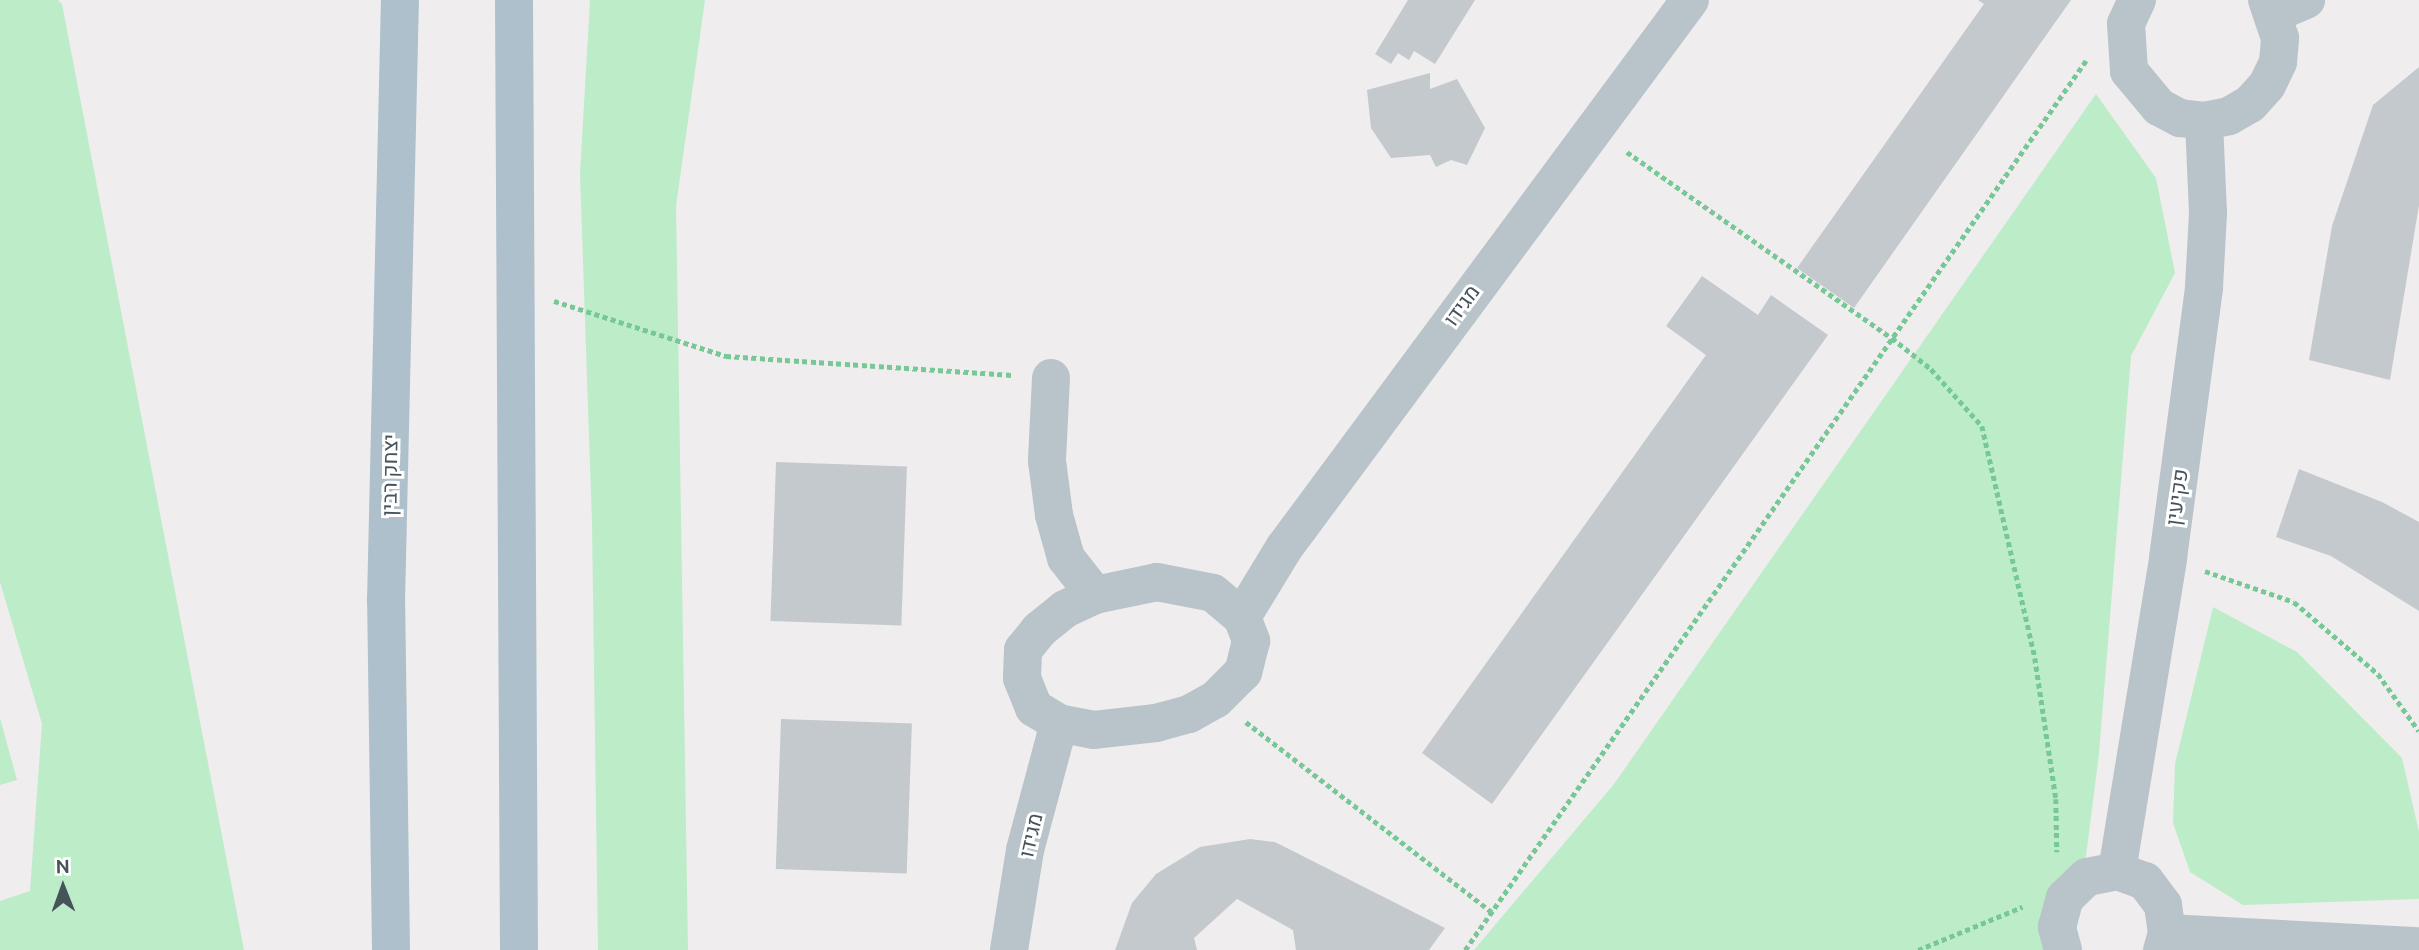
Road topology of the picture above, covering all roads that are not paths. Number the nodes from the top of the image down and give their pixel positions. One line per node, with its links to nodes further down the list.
1 (373, 0): 7 (main road)
2 (400, 0): 7 (main road, יצחק רבין)
3 (1690, 0): 11 (street, מגידו)
4 (2135, 1): 8 (street)
5 (2282, 4): 8 (street)
6 (516, 5): 17 (main road)
7 (398, 107): 16 (main road, יצחק רבין)
8 (2204, 121): 13 (street, פקיעין)
9 (1051, 378): 10 (street)
10 (1096, 595): 11 (street); 12 (street)
11 (1242, 617): 12 (street)
12 (1059, 723): 18 (street, מגידו)
13 (2117, 871): 14 (street); 19 (street)
14 (2165, 942): 15 (street)
15 (2419, 946)
16 (391, 950)
17 (519, 950)
18 (1009, 950)
19 (2063, 950)

